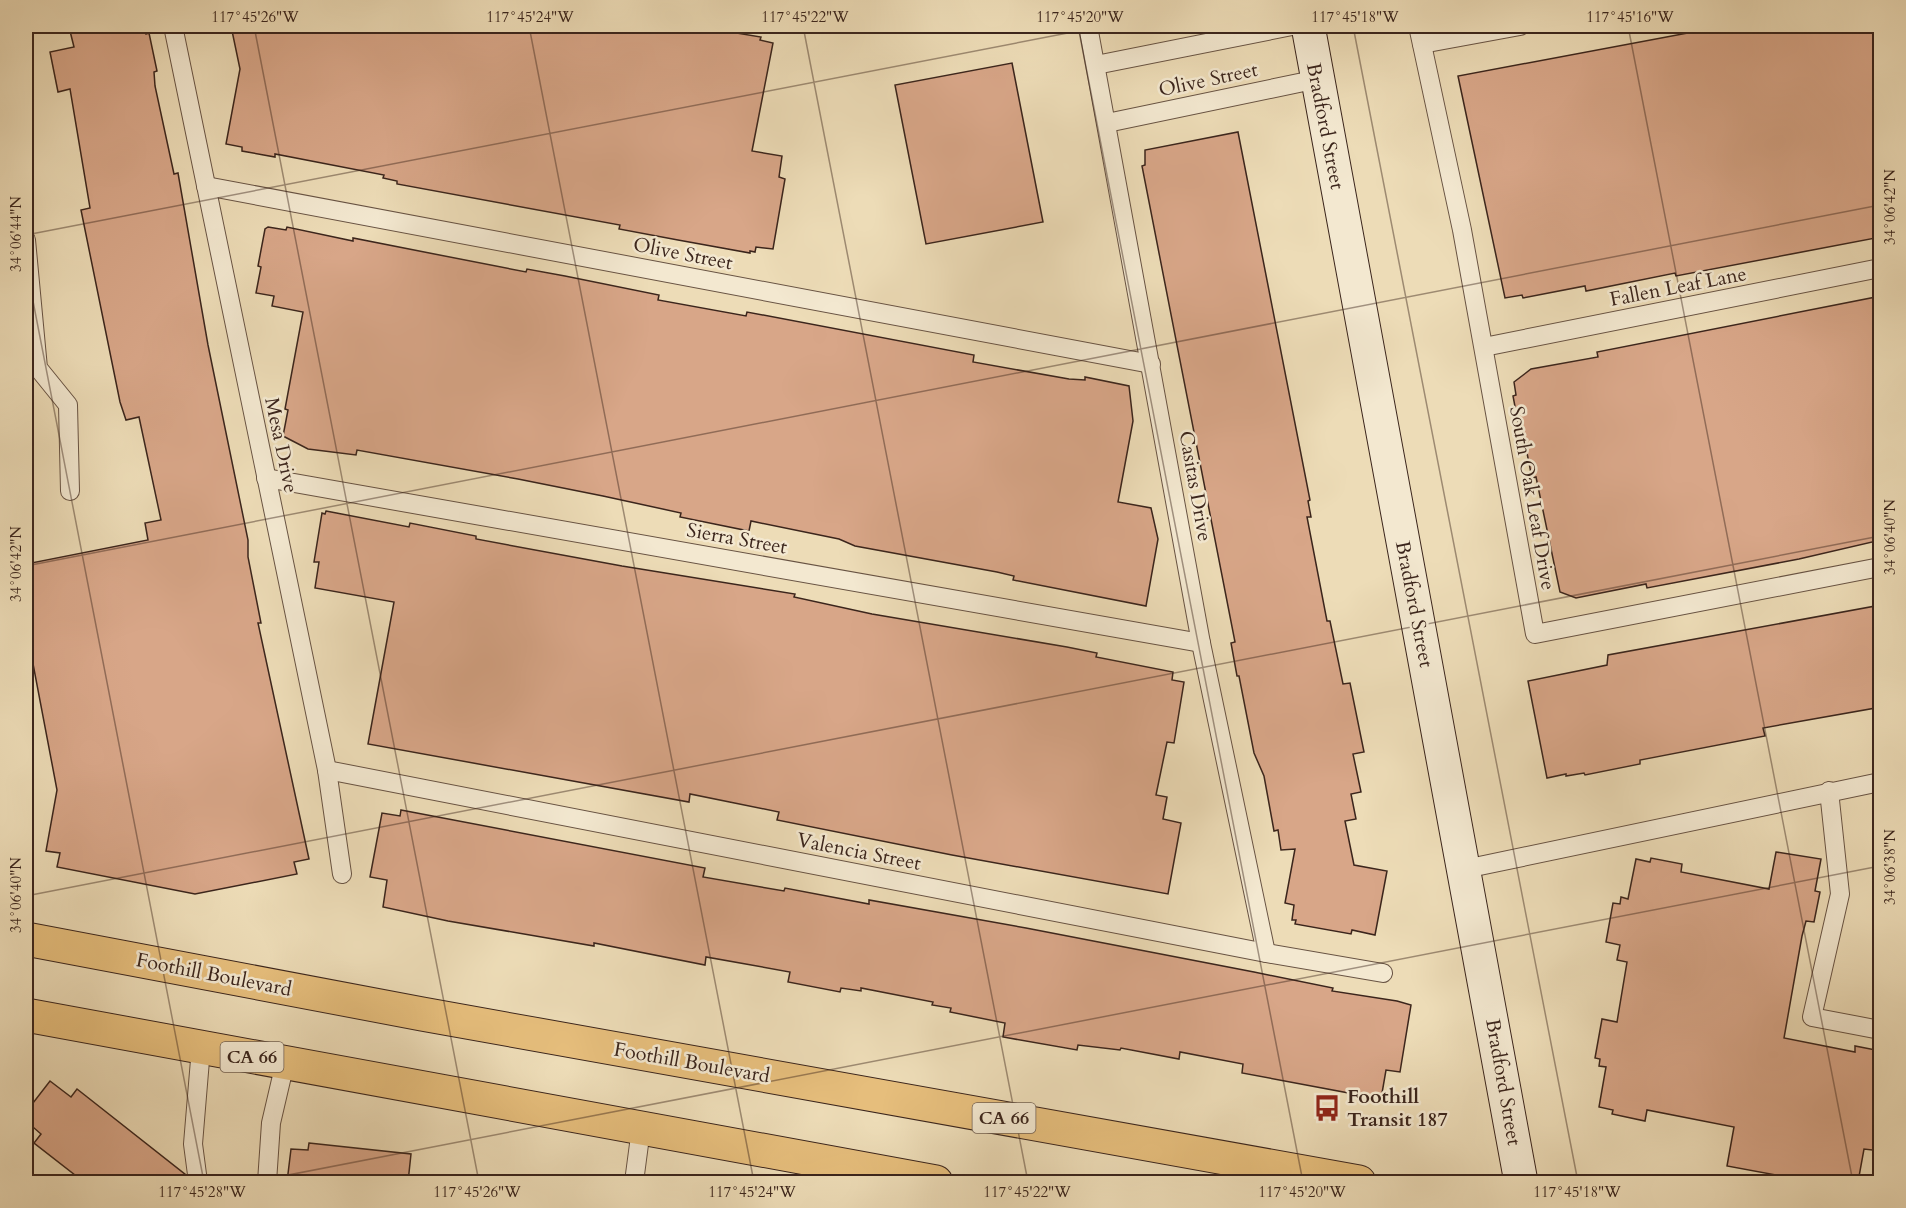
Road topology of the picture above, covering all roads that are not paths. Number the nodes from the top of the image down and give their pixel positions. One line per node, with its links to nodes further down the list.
1 (173, 26): 11 (lane, Mesa Drive)
2 (1088, 26): 8 (lane, Casitas Drive)
3 (1292, 26): 8 (lane, Olive Street)
4 (1308, 26): 9 (street, Bradford Street)
5 (1418, 26): 7 (lane, South Oak Leaf Drive)
6 (1520, 26): 7 (lane)
7 (1422, 44): 15 (lane, South Oak Leaf Drive)
8 (1096, 65): 10 (lane, Casitas Drive)
9 (1318, 79): 10 (lane, Olive Street); 24 (street, Bradford Street)
10 (1107, 123): 16 (lane, Casitas Drive)
11 (206, 186): 16 (lane, Olive Street); 17 (lane, Mesa Drive)
12 (26, 240): 13 (lane)
13 (27, 267): 18 (lane)
14 (1881, 268): 15 (lane, Fallen Leaf Lane)
15 (1484, 347): 19 (lane, South Oak Leaf Drive)
16 (1151, 364): 20 (lane, Casitas Drive)
17 (266, 478): 20 (lane, Sierra Street); 21 (lane, Mesa Drive)
18 (70, 491)
19 (1881, 567)
20 (1201, 643): 27 (lane, Casitas Drive)
21 (327, 770): 25 (lane, Mesa Drive); 27 (lane, Valencia Street)
22 (1881, 782): 23 (lane)
23 (1829, 791): 24 (lane); 30 (lane)
24 (1465, 869): 39 (street, Bradford Street)
25 (342, 874)
26 (26, 939): 38 (main road, Foothill Boulevard / CA 66)
27 (1266, 953): 28 (lane, Valencia Street)
28 (1383, 973)
29 (26, 1015): 31 (main road, CA 66)
30 (1881, 1030)
31 (201, 1048): 32 (main road, CA 66); 34 (lane)
32 (285, 1063): 33 (main road, CA 66); 35 (lane)
33 (641, 1129): 36 (lane); 37 (main road, CA 66)
34 (198, 1182)
35 (267, 1182)
36 (633, 1182)
37 (936, 1182)
38 (1359, 1182)
39 (1521, 1182)

